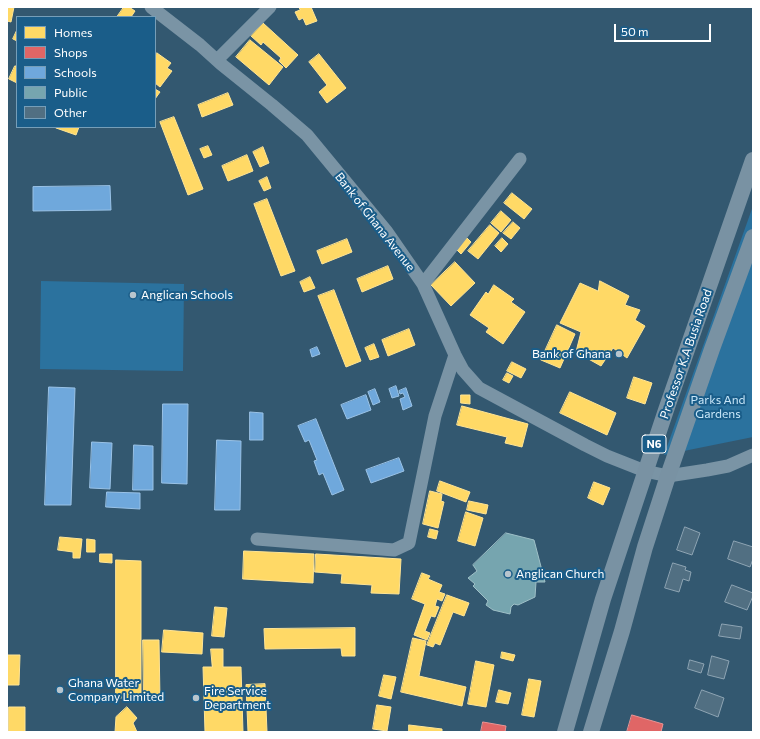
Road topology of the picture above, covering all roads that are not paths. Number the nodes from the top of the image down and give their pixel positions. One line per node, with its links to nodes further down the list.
1 (151, 7): 3 (street, Bank of Ghana Avenue)
2 (270, 7): 3 (street)
3 (217, 60): 7 (street, Bank of Ghana Avenue)
4 (520, 159): 7 (street)
5 (753, 160): 10 (main road, Professor K.A Busia Road / N6)
6 (753, 237): 11 (main road, Professor K.A Busia Road / N6)
7 (423, 284): 8 (street, Bank of Ghana Avenue)
8 (455, 355): 10 (street, Bank of Ghana Avenue); 12 (street)
9 (753, 455): 11 (street)
10 (645, 471): 11 (street, Bank of Ghana Avenue); 13 (main road, Professor K.A Busia Road / N6)
11 (668, 476): 14 (main road, Professor K.A Busia Road / N6)
12 (257, 539)
13 (565, 732)
14 (591, 732)

